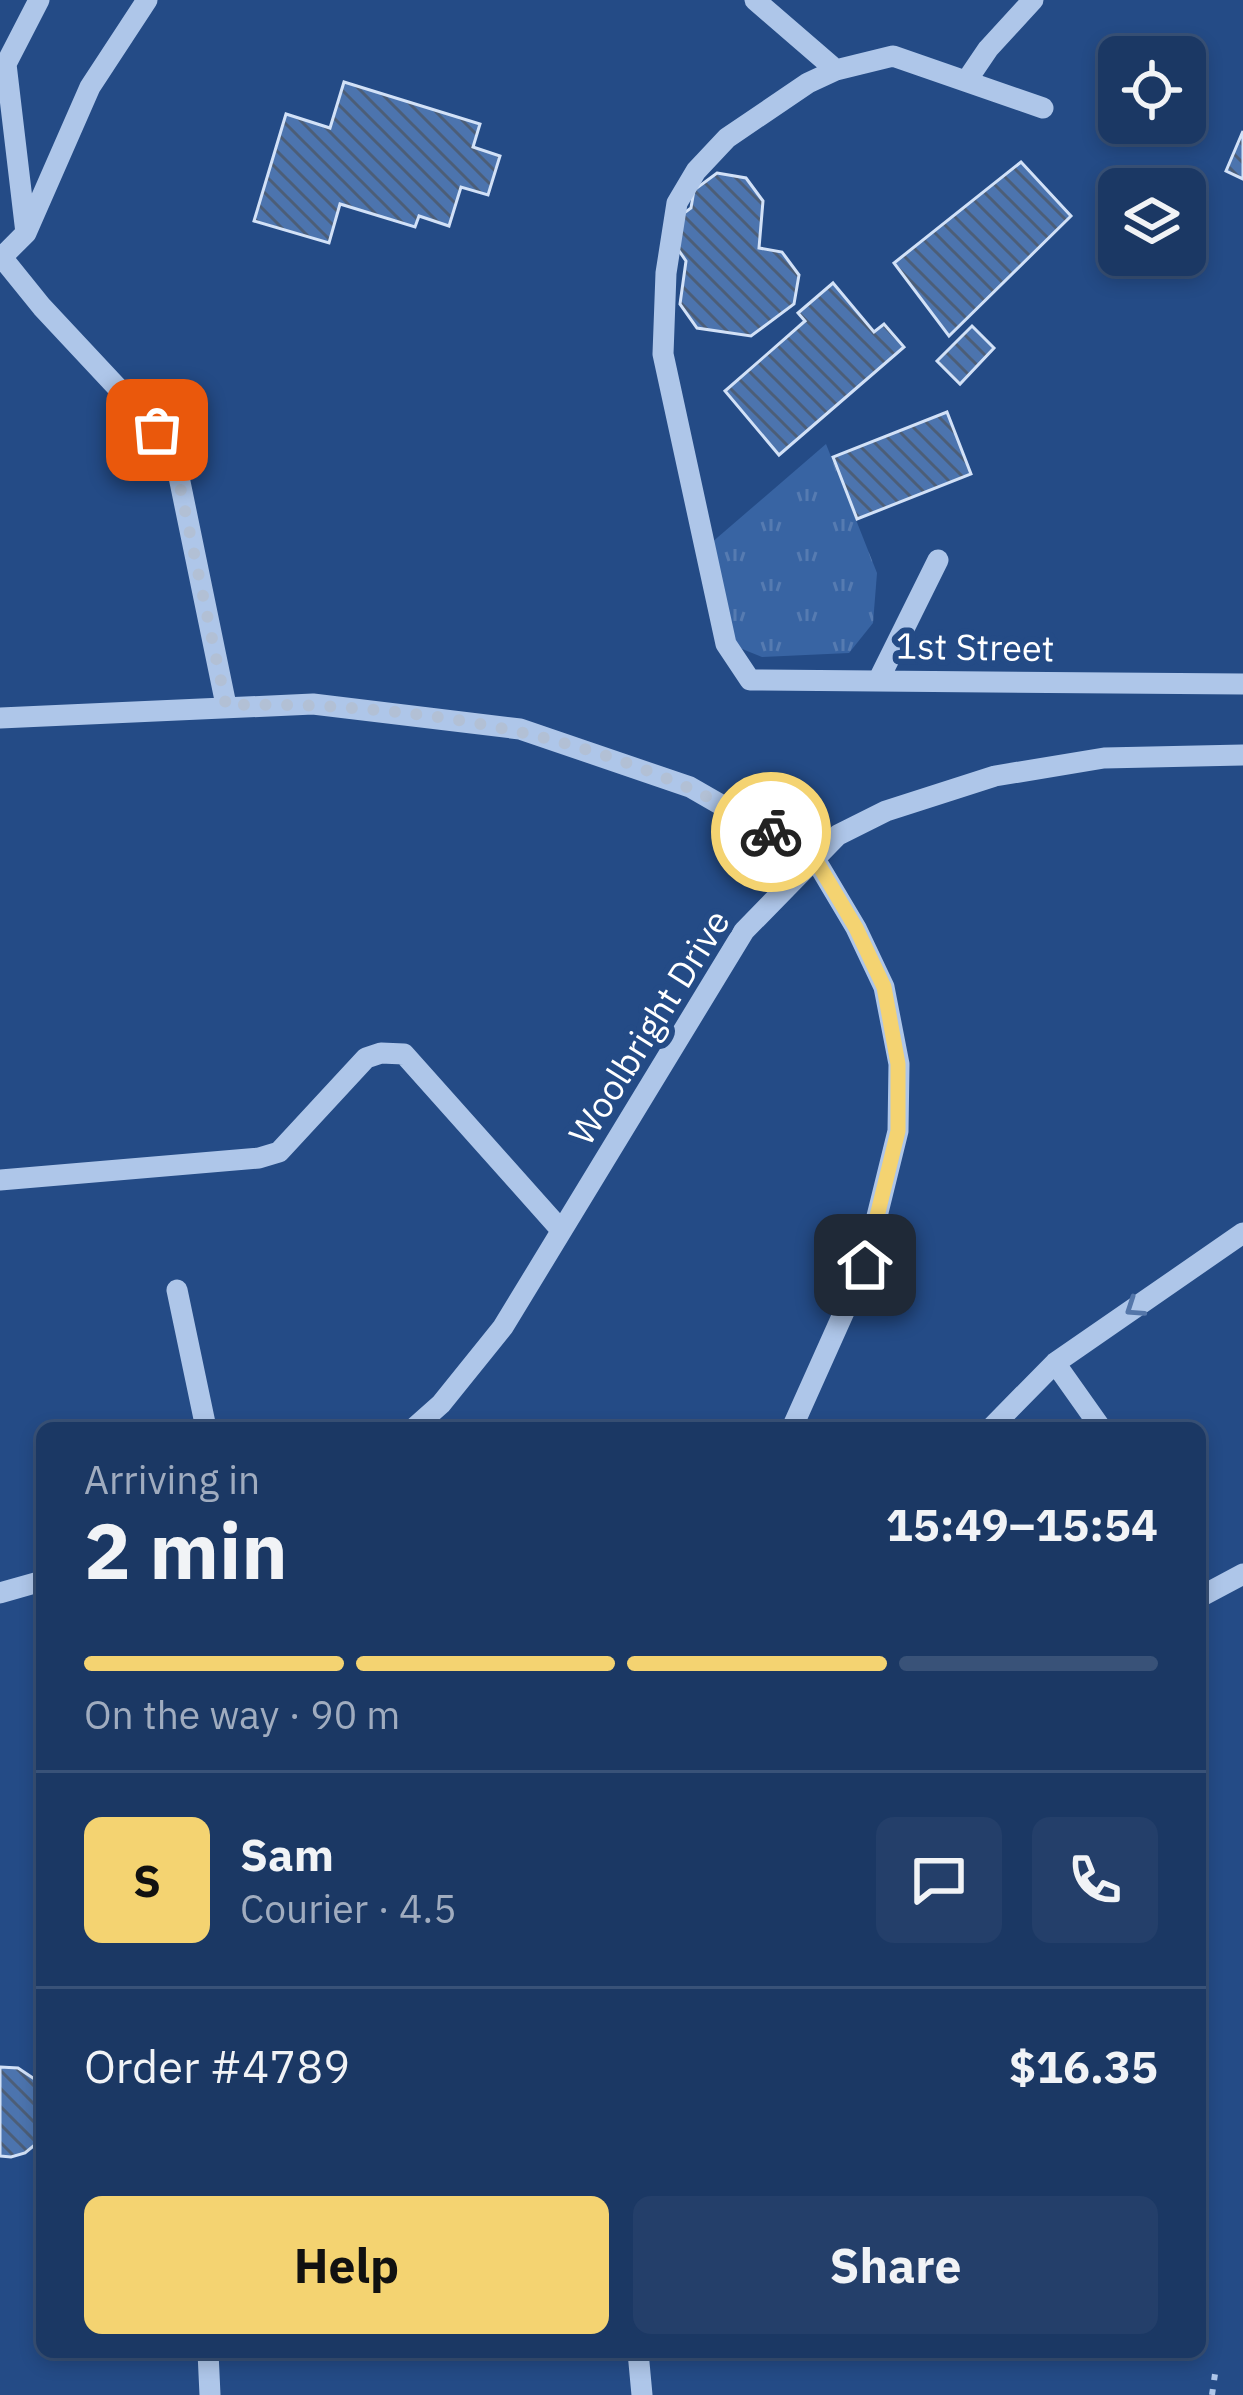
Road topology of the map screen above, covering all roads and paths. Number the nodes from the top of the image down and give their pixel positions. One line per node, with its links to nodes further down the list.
1 (39, 0): 8 (street)
2 (148, 0): 8 (street)
3 (755, 0): 5 (street)
4 (1034, 0): 6 (street)
5 (836, 70): 6 (street); 11 (street, 1st Street)
6 (967, 80): 7 (street)
7 (1043, 108)
8 (26, 233): 9 (street)
9 (1, 256): 13 (street)
10 (938, 560): 11 (street)
11 (879, 679): 12 (street, 1st Street)
12 (1243, 684)
13 (226, 705): 14 (street); 16 (street)
14 (0, 718)
15 (1243, 754): 16 (street, Woolbright Drive)
16 (815, 859): 18 (street, Woolbright Drive); 24 (street)
17 (0, 1180): 18 (street)
18 (561, 1230): 23 (street, Woolbright Drive)
19 (1239, 1245): 21 (street, one-way to 21)
20 (177, 1290): 22 (street)
21 (1055, 1363): 25 (street); 26 (street)
22 (205, 1422)
23 (421, 1422)
24 (795, 1422)
25 (997, 1422)
26 (1097, 1422)
27 (1243, 1574): 30 (street)
28 (36, 1583): 29 (street)
29 (0, 1593)
30 (1207, 1593)
31 (208, 2358): 34 (street)
32 (639, 2358): 35 (street)
33 (1216, 2368): 36 (path)
34 (210, 2395)
35 (642, 2395)
36 (1212, 2395)

